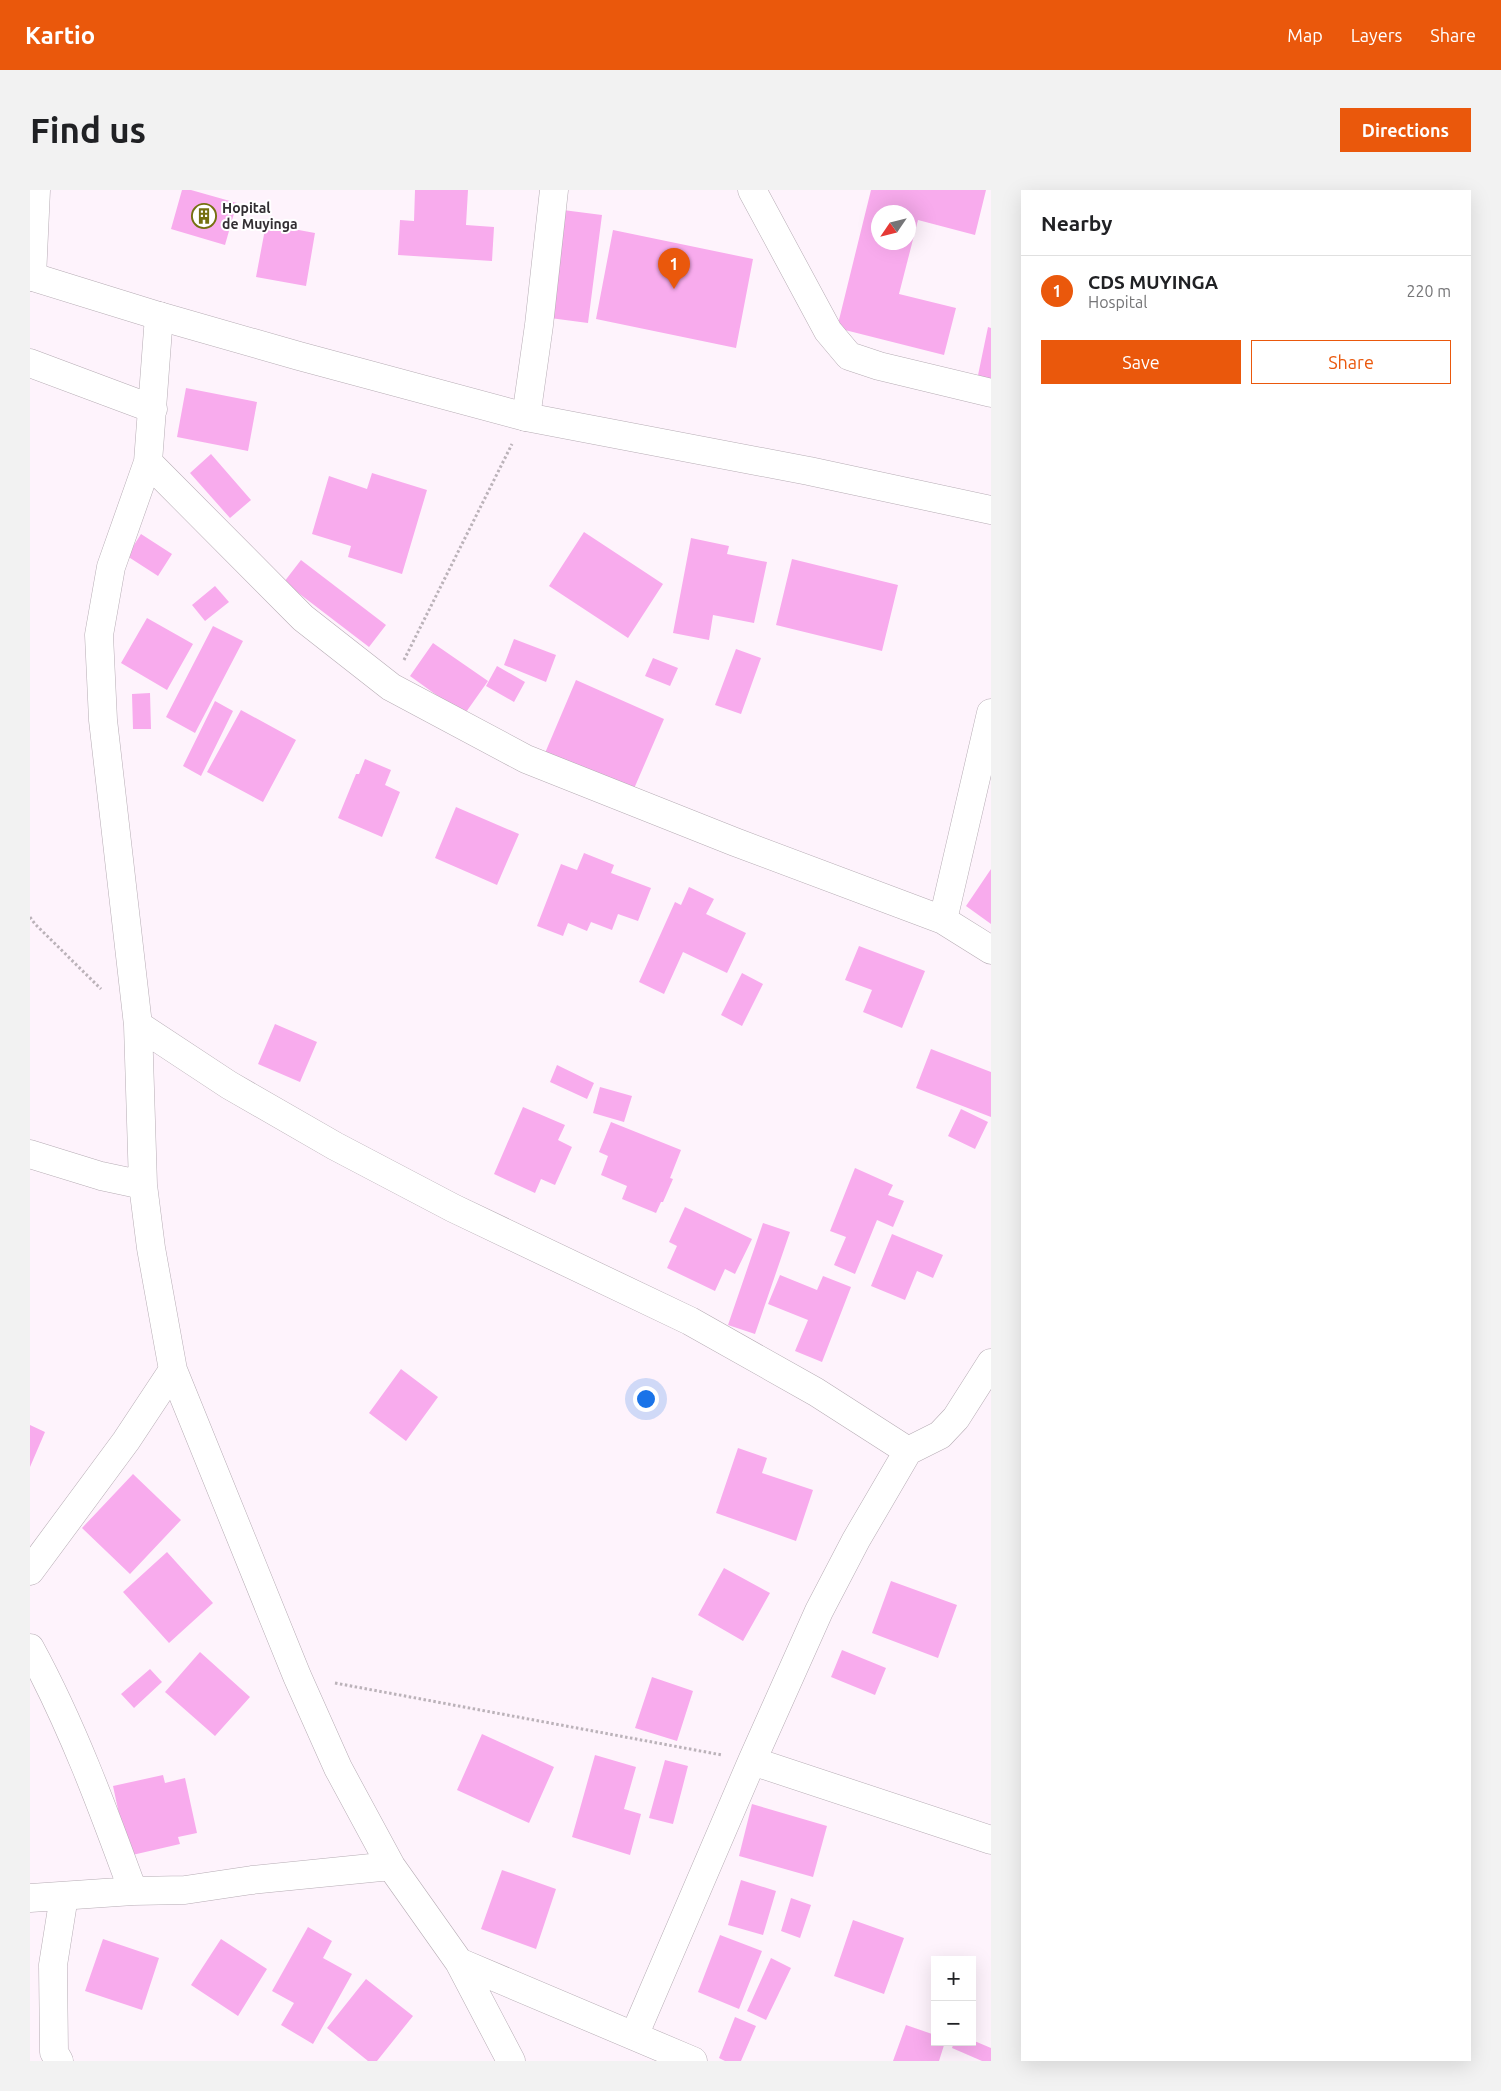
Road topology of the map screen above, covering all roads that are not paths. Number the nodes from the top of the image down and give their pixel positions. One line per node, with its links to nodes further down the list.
1 (36, 190): 4 (street)
2 (554, 190): 9 (street)
3 (752, 190): 7 (street)
4 (31, 277): 5 (street)
5 (159, 316): 8 (street); 9 (street)
6 (30, 364): 8 (street)
7 (991, 393)
8 (153, 409): 10 (street)
9 (526, 417): 11 (street)
10 (148, 462): 13 (street); 15 (street)
11 (991, 510)
12 (991, 713): 13 (street)
13 (943, 920): 14 (street)
14 (991, 950)
15 (138, 1025): 17 (street); 20 (street)
16 (30, 1154): 17 (street)
17 (143, 1185): 19 (street)
18 (991, 1364): 20 (street)
19 (173, 1370): 21 (street); 25 (street)
20 (908, 1451): 23 (street)
21 (30, 1571)
22 (30, 1648): 26 (street)
23 (752, 1761): 24 (street); 30 (street)
24 (991, 1840)
25 (391, 1866): 26 (street); 29 (street)
26 (133, 1891): 27 (street)
27 (64, 1896): 28 (street); 31 (street)
28 (30, 1898)
29 (459, 1962): 30 (street); 32 (street)
30 (634, 2036): 33 (street)
31 (59, 2061)
32 (511, 2061)
33 (693, 2061)

